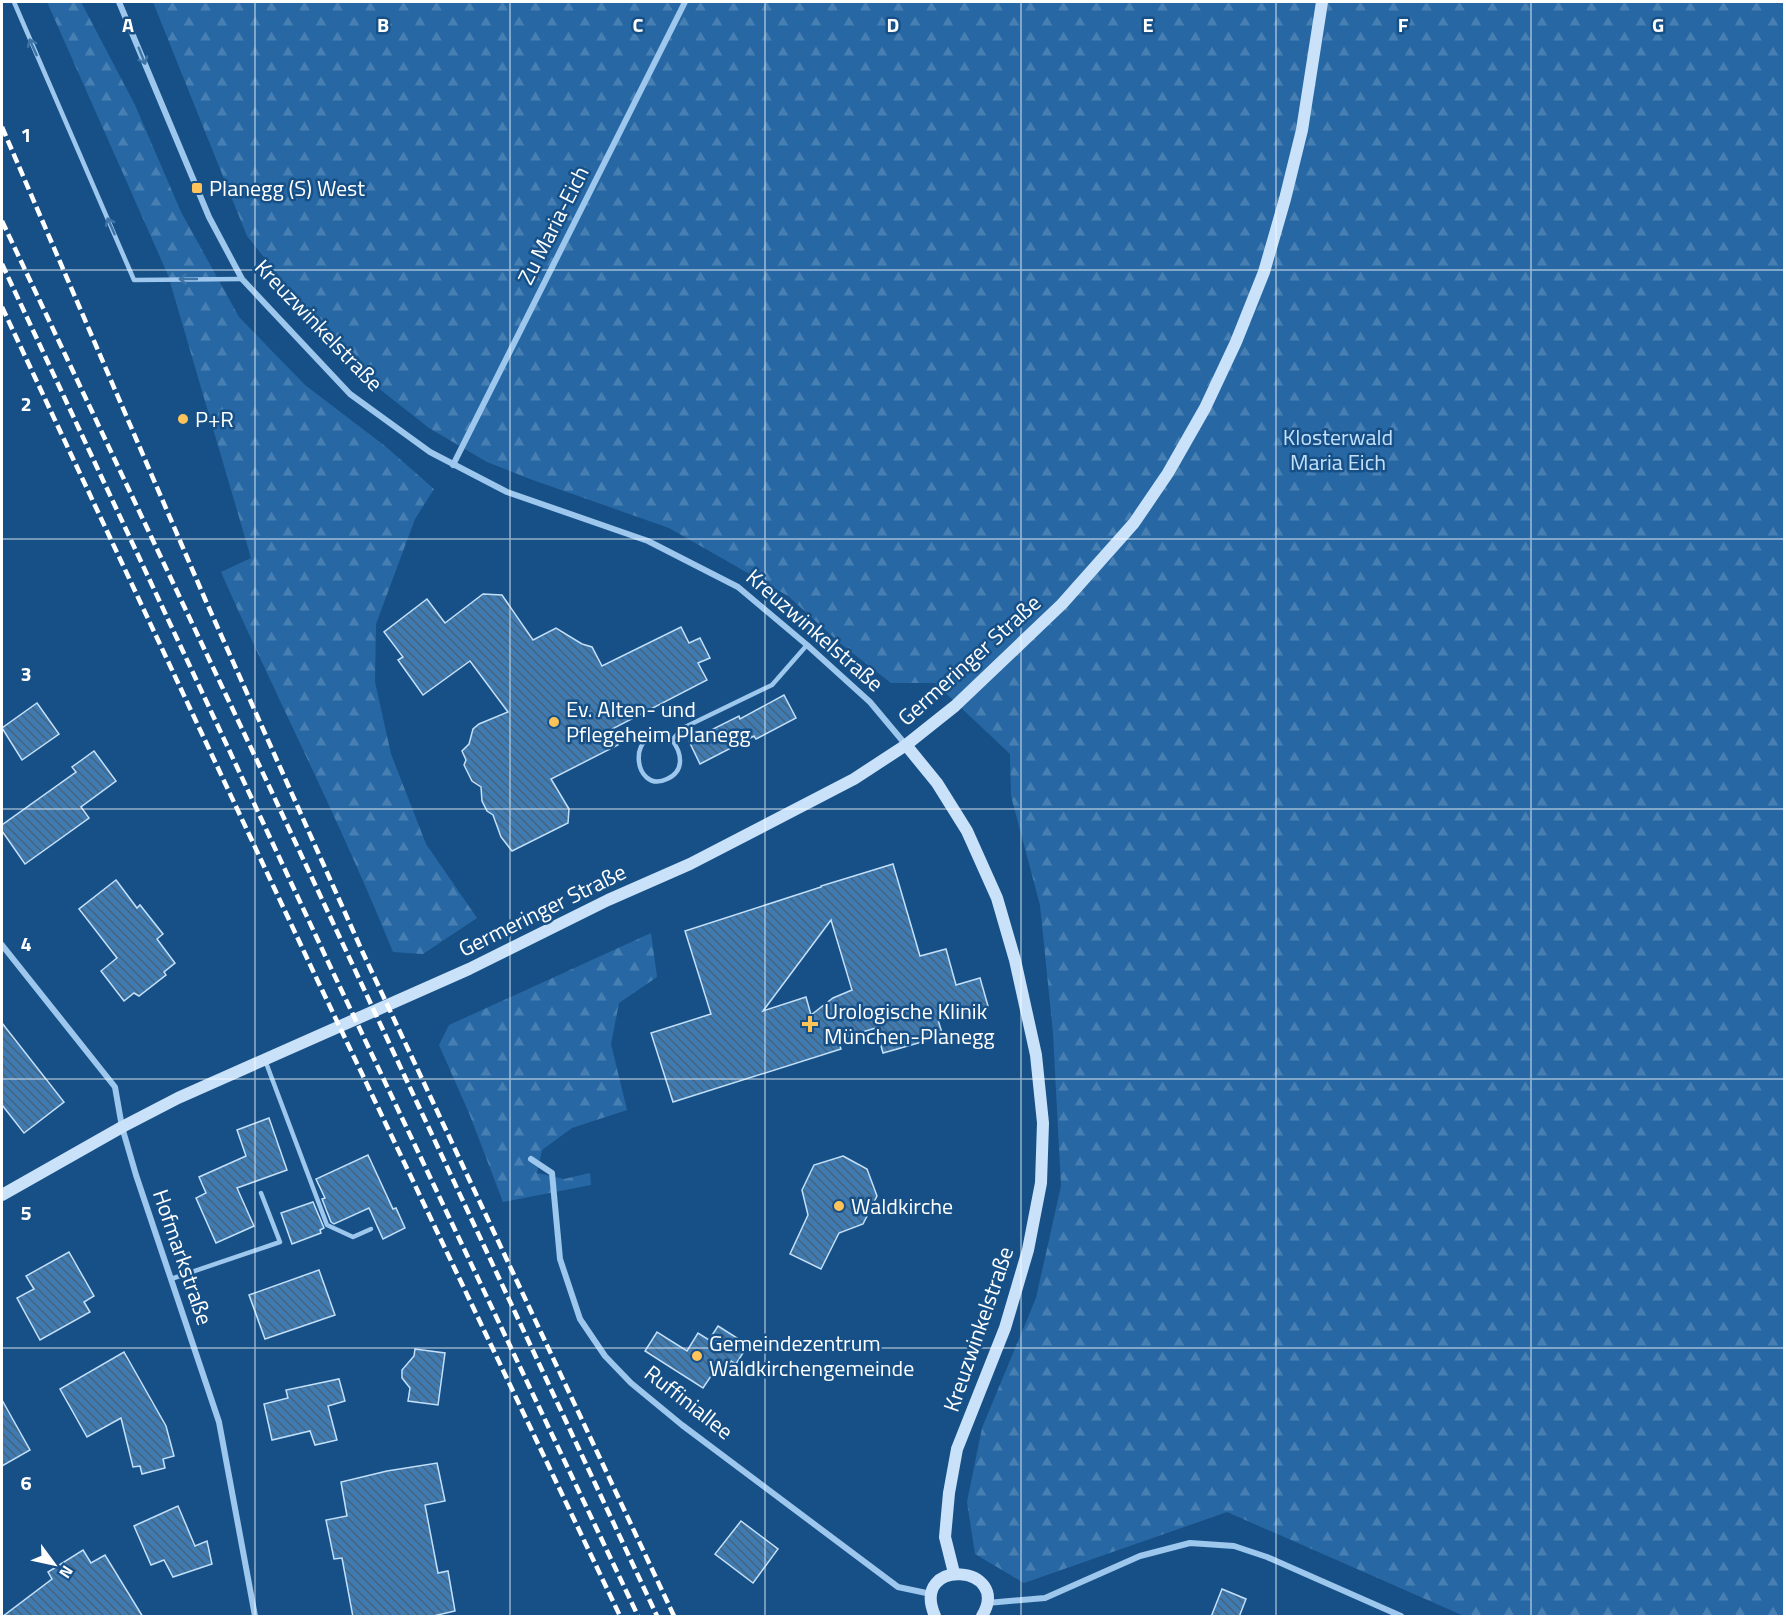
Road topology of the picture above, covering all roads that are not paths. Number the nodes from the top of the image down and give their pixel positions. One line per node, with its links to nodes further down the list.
1 (14, 2): 5 (lane, one-way to 1)
2 (119, 2): 5 (street, Kreuzwinkelstraße, one-way to 5)
3 (685, 2): 6 (street, Zu Maria-Eich)
4 (1322, 2): 9 (main road, Germeringer Straße)
5 (242, 279): 6 (street, Kreuzwinkelstraße)
6 (453, 465): 7 (street, Kreuzwinkelstraße)
7 (807, 645): 8 (lane); 9 (street, Kreuzwinkelstraße)
8 (672, 740): 8 (lane)
9 (906, 746): 11 (main road, Germeringer Straße); 18 (main road, Kreuzwinkelstraße)
10 (2, 945): 12 (street, Hofmarkstraße)
11 (265, 1060): 12 (main road, Germeringer Straße); 16 (lane)
12 (122, 1127): 15 (main road, Germeringer Straße); 17 (street, Hofmarkstraße)
13 (531, 1159): 19 (street, Ruffiniallee)
14 (261, 1193): 17 (lane)
15 (2, 1195)
16 (371, 1229)
17 (171, 1279): 21 (street, Hofmarkstraße)
18 (954, 1573): 19 (main road); 20 (main road)
19 (932, 1594): 22 (main road)
20 (987, 1603): 23 (main road); 24 (street)
21 (255, 1617)
22 (935, 1617)
23 (982, 1617)
24 (1401, 1617)

